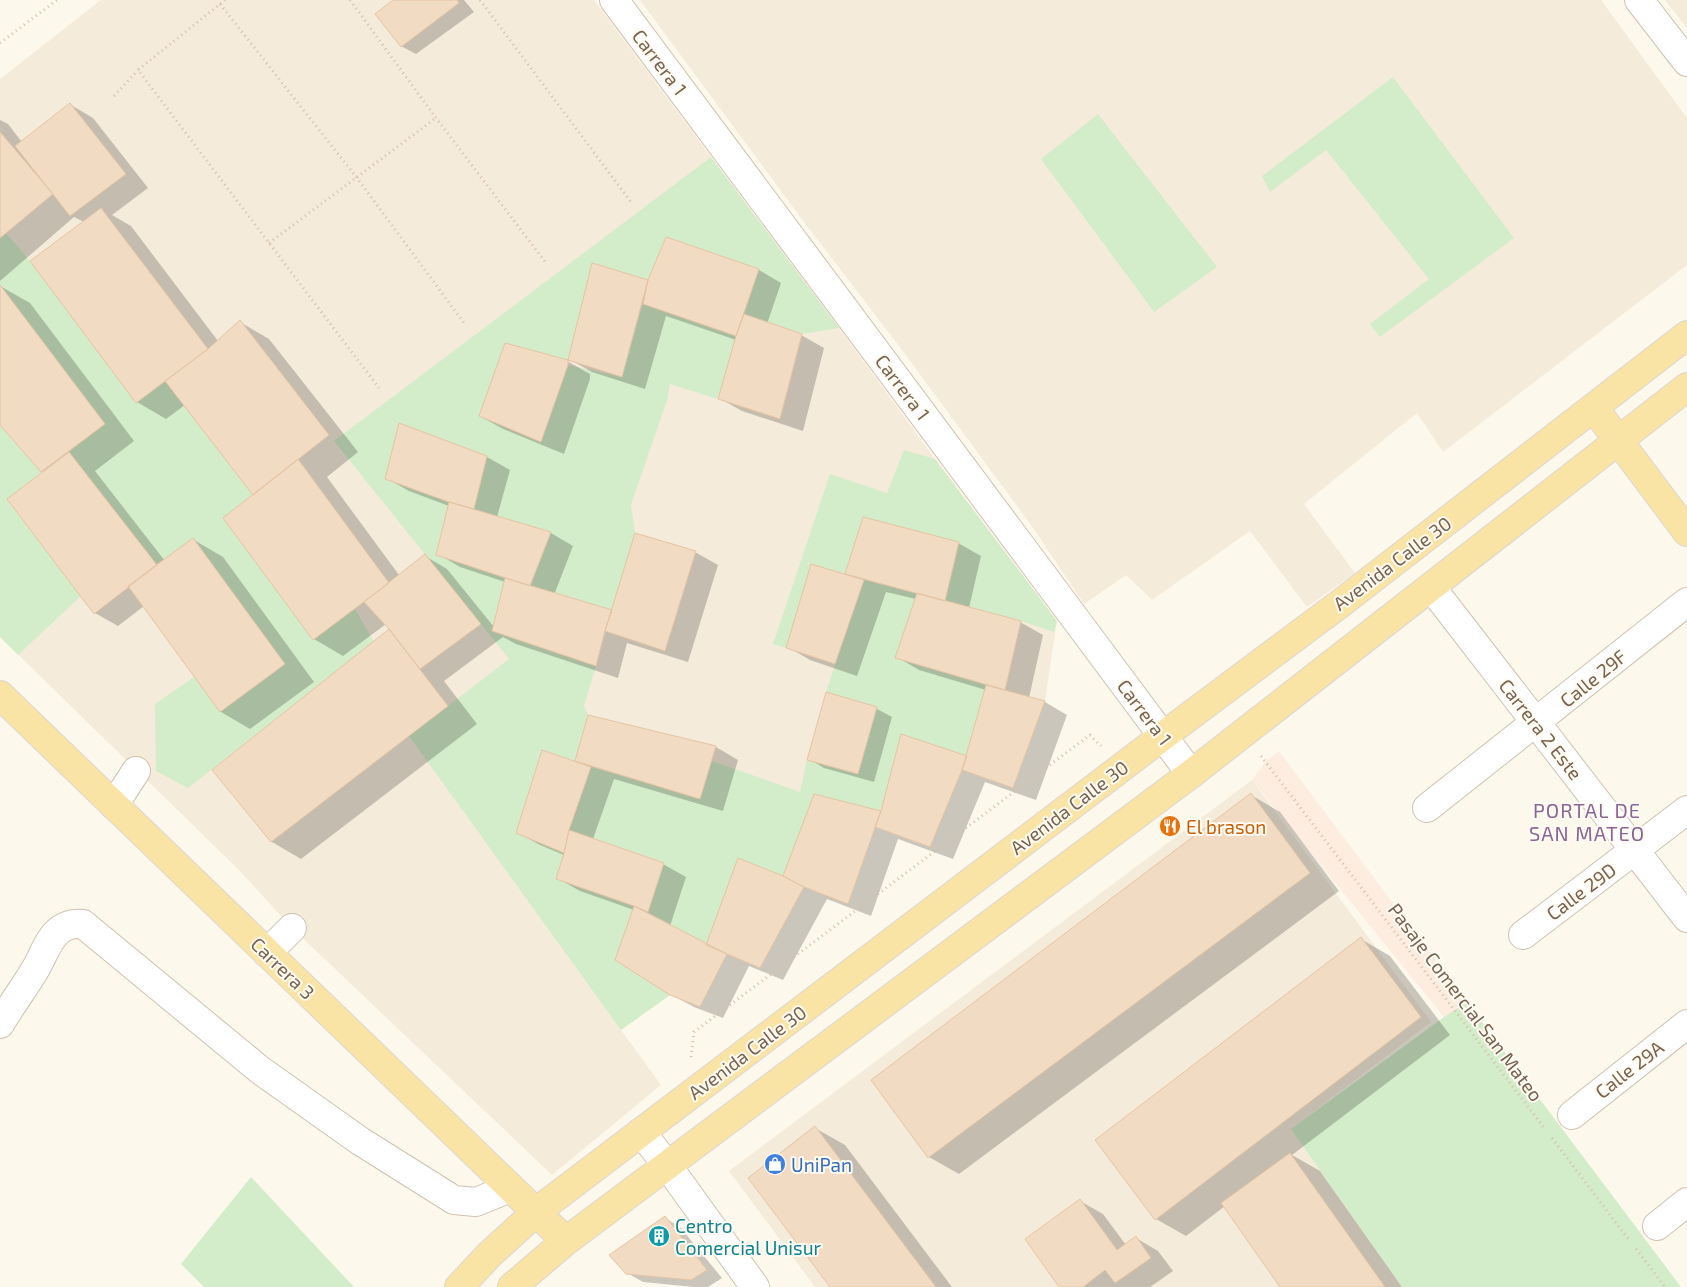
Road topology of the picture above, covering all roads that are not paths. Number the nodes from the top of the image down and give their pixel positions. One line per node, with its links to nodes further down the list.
1 (614, 0): 13 (street, Carrera 1)
2 (1639, 0): 3 (street)
3 (1687, 62)
4 (1687, 335): 6 (main road, Avenida Calle 30)
5 (1687, 387): 7 (main road)
6 (1594, 408): 7 (main road); 13 (main road, Avenida Calle 30)
7 (1618, 440): 8 (main road); 9 (main road)
8 (1687, 532)
9 (1431, 587): 12 (street, Carrera 2 Este); 15 (main road)
10 (1687, 602): 12 (street, Calle 29F)
11 (0, 696): 16 (main road, Carrera 3)
12 (1536, 723): 17 (street, Calle 29F); 19 (street, Carrera 2 Este)
13 (1162, 736): 15 (street, Carrera 1); 27 (main road, Avenida Calle 30)
14 (136, 771): 16 (street)
15 (1191, 774): 28 (main road)
16 (114, 806): 23 (main road, Carrera 3)
17 (1427, 808)
18 (1687, 810): 19 (street, Calle 29D)
19 (1635, 850): 20 (street, Carrera 2 Este); 22 (street, Calle 29D)
20 (1687, 918)
21 (292, 928): 23 (street)
22 (1523, 935)
23 (267, 952): 29 (main road, Carrera 3)
24 (0, 1024): 29 (street)
25 (1687, 1024): 26 (street, Calle 29A)
26 (1572, 1115)
27 (641, 1132): 28 (street); 31 (main road, Avenida Calle 30)
28 (667, 1165): 33 (main road); 36 (street)
29 (510, 1188): 31 (main road, Carrera 3)
30 (1687, 1202): 32 (street)
31 (536, 1212): 33 (main road, Carrera 3); 34 (main road, Avenida Calle 30)
32 (1657, 1226)
33 (566, 1241): 35 (main road)
34 (459, 1287)
35 (512, 1287)
36 (756, 1287)

